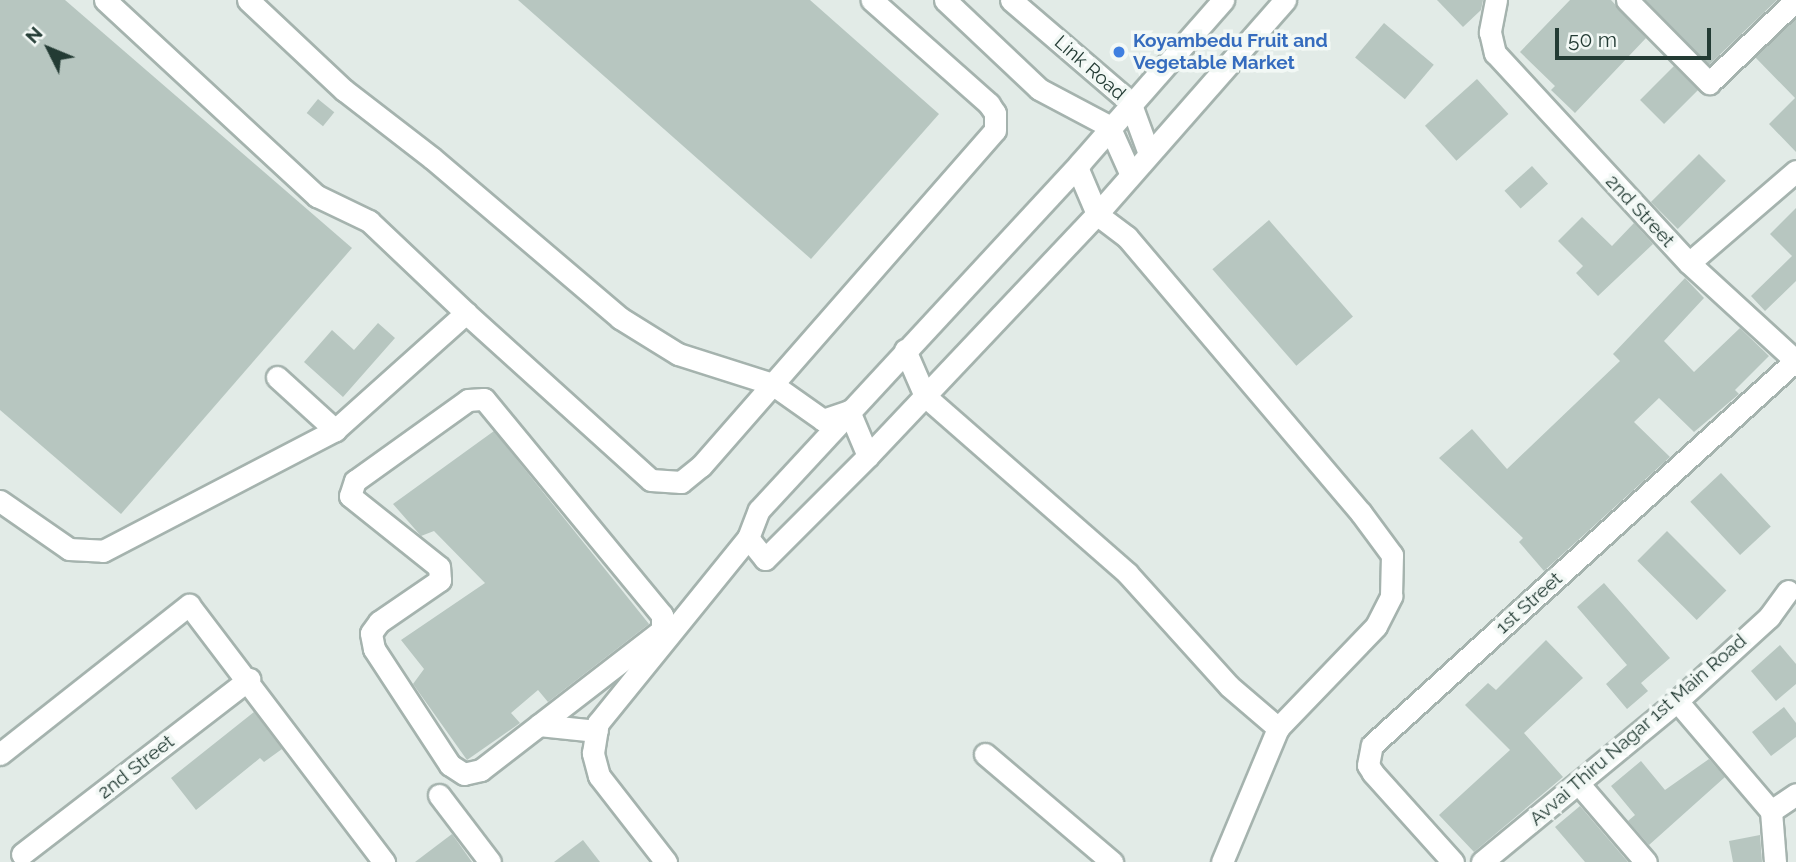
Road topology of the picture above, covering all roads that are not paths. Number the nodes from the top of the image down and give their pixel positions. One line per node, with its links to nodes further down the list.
1 (105, 0): 19 (street)
2 (248, 0): 23 (street)
3 (872, 0): 23 (street)
4 (945, 0): 12 (street)
5 (1010, 0): 11 (street, Link Road)
6 (1223, 0): 11 (street)
7 (1285, 0): 13 (street)
8 (1496, 0): 18 (street, 2nd Street)
9 (1627, 0): 10 (street)
10 (1796, 0)
11 (1130, 102): 12 (street); 13 (street, Link Road)
12 (1109, 126): 14 (street); 16 (street)
13 (1148, 151): 16 (street)
14 (1077, 167): 17 (street); 20 (street)
15 (1796, 171): 18 (street)
16 (1130, 173): 17 (street)
17 (1097, 214): 24 (street); 36 (street)
18 (1689, 263): 21 (street, 2nd Street)
19 (466, 313): 23 (street); 26 (street)
20 (905, 350): 24 (street); 25 (street)
21 (1796, 360): 50 (street, 1st Street)
22 (277, 377): 26 (street)
23 (772, 384): 25 (street)
24 (925, 396): 27 (street); 36 (street)
25 (849, 411): 27 (street); 29 (street)
26 (335, 430): 28 (street)
27 (868, 456): 29 (street)
28 (0, 501)
29 (748, 538): 32 (street)
30 (1788, 591): 34 (street, Avvai Thiru Nagar 1st Main Road)
31 (621, 662): 32 (street); 35 (street); 35 (street)
32 (638, 678): 37 (street)
33 (249, 679): 38 (street); 44 (street, 2nd Street); 45 (street)
34 (1677, 701): 40 (street, Avvai Thiru Nagar 1st Main Road); 43 (street)
35 (540, 725): 37 (street)
36 (1278, 728): 49 (street)
37 (597, 731): 47 (street)
38 (0, 754)
39 (985, 754): 48 (street)
40 (1578, 783): 51 (street, Avvai Thiru Nagar 1st Main Road); 52 (street)
41 (1796, 794): 43 (street)
42 (439, 795): 46 (street)
43 (1771, 811): 53 (street)
44 (22, 854)
45 (384, 862)
46 (489, 862)
47 (666, 862)
48 (1112, 862)
49 (1222, 862)
50 (1453, 862)
51 (1482, 862)
52 (1646, 862)
53 (1775, 862)

